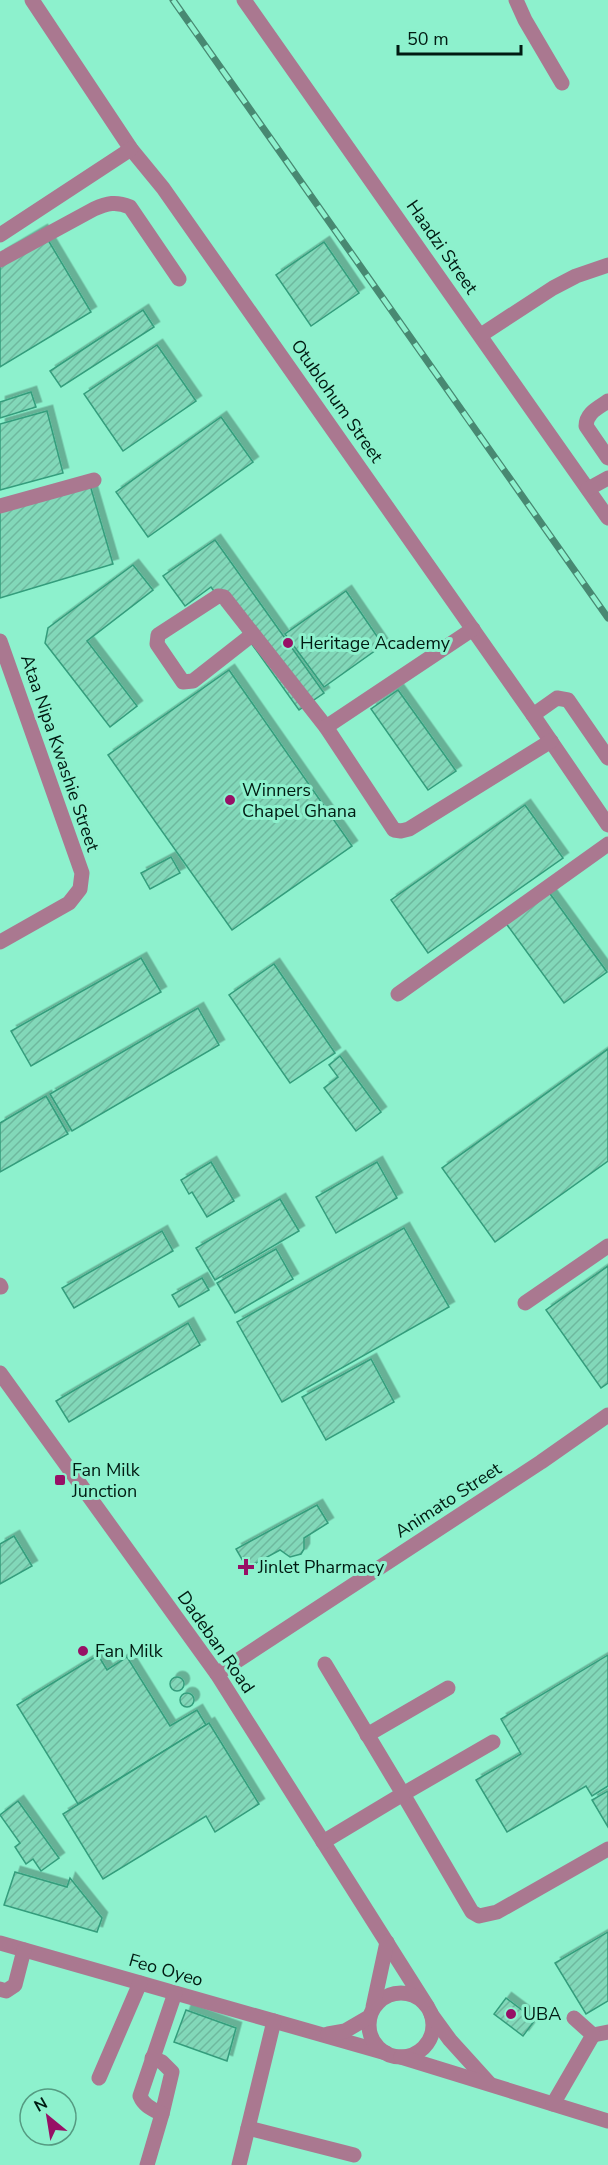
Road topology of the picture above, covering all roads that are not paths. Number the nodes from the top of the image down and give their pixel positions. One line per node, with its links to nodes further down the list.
1 (32, 0): 5 (street, Otublohum Street)
2 (244, 0): 10 (street, Haadzi Street)
3 (516, 0): 4 (street)
4 (562, 83)
5 (131, 149): 6 (street); 18 (street, Otublohum Street)
6 (0, 235)
7 (0, 260): 9 (street)
8 (608, 265): 10 (street)
9 (179, 279)
10 (481, 335): 15 (street, Haadzi Street)
11 (608, 401): 12 (street)
12 (608, 458)
13 (608, 478): 15 (street)
14 (93, 480): 16 (street)
15 (588, 489): 17 (street, Haadzi Street)
16 (0, 506)
17 (608, 518)
18 (473, 629): 21 (street, Otublohum Street); 22 (street)
19 (253, 634): 19 (street); 22 (street)
20 (0, 641): 27 (street, Ataa Nipa Kwashie Street)
21 (533, 715): 23 (street, Otublohum Street); 24 (street)
22 (326, 727): 23 (street)
23 (551, 741): 25 (street, Otublohum Street)
24 (608, 758)
25 (608, 825)
26 (608, 844): 28 (street)
27 (0, 942)
28 (398, 993)
29 (608, 1246): 30 (street)
30 (525, 1303)
31 (0, 1373): 34 (street, Dadeban Road)
32 (608, 1415): 34 (street, Animato Street)
33 (325, 1664): 36 (street)
34 (217, 1674): 39 (street, Dadeban Road)
35 (448, 1688): 36 (street)
36 (367, 1735): 38 (street)
37 (493, 1742): 38 (street)
38 (403, 1794): 39 (street); 40 (street)
39 (323, 1842): 41 (street, Dadeban Road)
40 (608, 1849)
41 (387, 1942): 47 (street, Dadeban Road); 48 (street)
42 (0, 1943): 43 (street, Feo Oyeo)
43 (24, 1950): 44 (street, Feo Oyeo); 45 (street)
44 (140, 1983): 46 (street, Feo Oyeo); 56 (street)
45 (0, 1989)
46 (175, 1993): 50 (street, Feo Oyeo); 55 (street)
47 (429, 2010): 48 (street); 54 (street); 57 (street)
48 (371, 2013): 52 (street); 53 (street)
49 (574, 2018): 51 (street)
50 (274, 2021): 52 (street, Feo Oyeo); 61 (street)
51 (601, 2034): 58 (street)
52 (322, 2035): 53 (street, Feo Oyeo)
53 (386, 2053): 54 (street)
54 (401, 2057): 57 (street)
55 (152, 2058): 59 (street); 59 (street)
56 (99, 2078)
57 (489, 2083): 58 (street)
58 (553, 2104): 60 (street)
59 (162, 2114): 63 (street)
60 (608, 2121)
61 (248, 2128): 62 (street); 64 (street)
62 (354, 2155)
63 (147, 2165)
64 (239, 2165)

